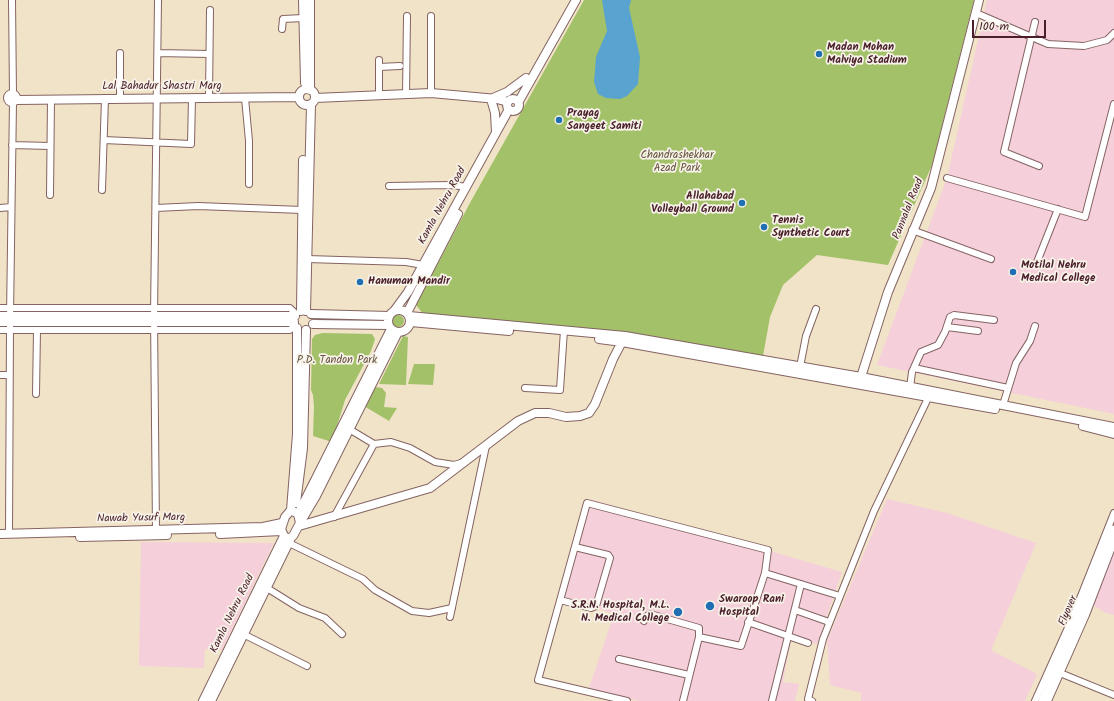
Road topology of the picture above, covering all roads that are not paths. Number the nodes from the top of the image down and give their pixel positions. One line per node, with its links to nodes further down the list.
1 (12, 0): 30 (street)
2 (158, 0): 17 (street)
3 (304, 0): 12 (main road)
4 (310, 0): 22 (main road)
5 (569, 0): 21 (main road, Kamla Nehru Road)
6 (576, 0): 40 (main road, Kamla Nehru Road)
7 (979, 0): 9 (main road, Pannalal Road)
8 (210, 10): 19 (street)
9 (976, 13): 16 (street); 58 (main road, Pannalal Road)
10 (407, 16): 24 (street)
11 (431, 16): 23 (street)
12 (303, 18): 14 (street); 22 (main road)
13 (1035, 22): 16 (street)
14 (282, 29)
15 (1114, 33): 16 (street)
16 (1032, 37): 46 (street)
17 (158, 52): 19 (street); 27 (street)
18 (120, 53): 32 (street)
19 (209, 54): 28 (street)
20 (400, 66): 26 (street)
21 (526, 78): 36 (main road); 40 (main road, Kamla Nehru Road)
22 (308, 90): 29 (main road); 38 (main road)
23 (430, 93): 24 (main road); 36 (main road)
24 (406, 95): 26 (main road)
25 (0, 96): 30 (main road)
26 (379, 96): 38 (main road)
27 (157, 97): 32 (main road, Lal Bahadur Shastri Marg); 33 (main road, Lal Bahadur Shastri Marg); 43 (street)
28 (209, 97): 33 (main road, Lal Bahadur Shastri Marg); 34 (main road, Lal Bahadur Shastri Marg)
29 (299, 97): 34 (main road, Lal Bahadur Shastri Marg); 38 (main road)
30 (12, 98): 35 (main road, Lal Bahadur Shastri Marg); 37 (main road); 44 (street)
31 (104, 98): 32 (main road, Lal Bahadur Shastri Marg); 35 (main road, Lal Bahadur Shastri Marg); 42 (street)
32 (120, 98)
33 (192, 98): 43 (street)
34 (245, 98): 48 (street)
35 (51, 99): 45 (street)
36 (491, 99): 40 (main road); 41 (main road)
37 (0, 101)
38 (311, 102): 57 (main road); 59 (main road)
39 (1114, 104): 56 (street)
40 (512, 105): 41 (main road, Kamla Nehru Road); 66 (main road, Kamla Nehru Road)
41 (496, 132): 50 (main road, Kamla Nehru Road)
42 (104, 140): 43 (street); 51 (street)
43 (157, 142): 55 (street)
44 (12, 145): 45 (street); 54 (street)
45 (50, 146): 52 (street)
46 (1039, 166)
47 (947, 178): 56 (street)
48 (249, 184)
49 (389, 186): 50 (street)
50 (467, 187): 62 (main road, Kamla Nehru Road)
51 (102, 190)
52 (50, 196)
53 (0, 208): 54 (street)
54 (11, 208): 69 (street)
55 (156, 208): 57 (street); 67 (street)
56 (1058, 209): 61 (street)
57 (302, 210): 68 (main road)
58 (912, 230): 60 (street); 86 (main road, Pannalal Road)
59 (307, 259): 62 (street); 68 (main road)
60 (991, 259)
61 (1037, 262)
62 (423, 265): 72 (main road, Kamla Nehru Road)
63 (0, 308): 69 (street)
64 (816, 309): 82 (street)
65 (0, 316): 69 (main road)
66 (409, 317): 72 (main road); 72 (main road); 80 (main road)
67 (154, 318): 68 (main road); 68 (street); 69 (main road); 69 (street); 77 (street); 103 (street)
68 (299, 318): 72 (main road); 73 (main road); 78 (main road); 99 (main road)
69 (10, 319): 71 (main road); 76 (street); 77 (street); 85 (street)
70 (994, 320): 75 (street)
71 (0, 322)
72 (392, 323): 73 (main road); 94 (main road, Kamla Nehru Road); 99 (main road, Kamla Nehru Road)
73 (313, 324): 78 (main road)
74 (1035, 326): 89 (street)
75 (947, 327): 79 (street); 83 (street)
76 (0, 330)
77 (37, 330): 90 (street)
78 (306, 330): 99 (main road)
79 (978, 331)
80 (564, 333): 81 (main road); 87 (street)
81 (624, 339): 82 (main road); 91 (main road); 97 (main road)
82 (800, 367): 86 (main road)
83 (914, 368): 88 (street); 89 (street)
84 (0, 375): 85 (street)
85 (9, 375): 106 (street)
86 (861, 377): 88 (main road)
87 (525, 388)
88 (910, 388): 91 (main road)
89 (1008, 388): 92 (street)
90 (36, 394)
91 (929, 395): 92 (main road); 95 (main road); 114 (street)
92 (1003, 405): 93 (main road)
93 (1114, 427)
94 (350, 428): 96 (street); 102 (main road, Kamla Nehru Road)
95 (1114, 434)
96 (374, 444): 98 (street); 101 (street)
97 (486, 446): 98 (main road); 116 (street)
98 (468, 460): 101 (main road)
99 (295, 512): 102 (main road); 107 (main road, Kamla Nehru Road)
100 (1114, 514): 139 (street)
101 (334, 517): 102 (main road)
102 (300, 524): 107 (main road, Kamla Nehru Road)
103 (156, 530): 106 (main road, Nawab Yusuf Marg); 107 (main road, Nawab Yusuf Marg)
104 (1114, 530): 140 (main road, Flyover)
105 (0, 534): 106 (main road, Nawab Yusuf Marg)
106 (9, 534)
107 (285, 534): 108 (main road); 113 (main road, Kamla Nehru Road); 116 (street); 131 (main road, Kamla Nehru Road)
108 (0, 539)
109 (1114, 542): 129 (street)
110 (575, 547): 111 (street); 115 (street); 115 (street)
111 (765, 574): 112 (street); 120 (street)
112 (801, 584): 114 (street); 117 (street)
113 (266, 588): 122 (main road, Kamla Nehru Road); 123 (street)
114 (840, 596): 121 (street)
115 (560, 600): 135 (street)
116 (452, 608): 118 (street)
117 (795, 610): 121 (street); 124 (street)
118 (450, 617)
119 (644, 621): 125 (street)
120 (748, 622): 124 (street); 125 (street)
121 (830, 622): 138 (street)
122 (243, 634): 128 (street); 131 (main road, Kamla Nehru Road)
123 (342, 634)
124 (788, 635): 126 (street); 137 (street)
125 (699, 637): 130 (street)
126 (808, 643)
127 (619, 659): 130 (street)
128 (307, 666)
129 (1060, 672): 132 (street); 141 (street)
130 (689, 675): 136 (street)
131 (214, 684): 133 (main road, Kamla Nehru Road); 134 (main road, Kamla Nehru Road)
132 (1114, 695)
133 (203, 701)
134 (211, 701)
135 (627, 701)
136 (683, 701)
137 (772, 701)
138 (812, 701)
139 (1035, 701)
140 (1044, 701)
141 (1048, 701)

